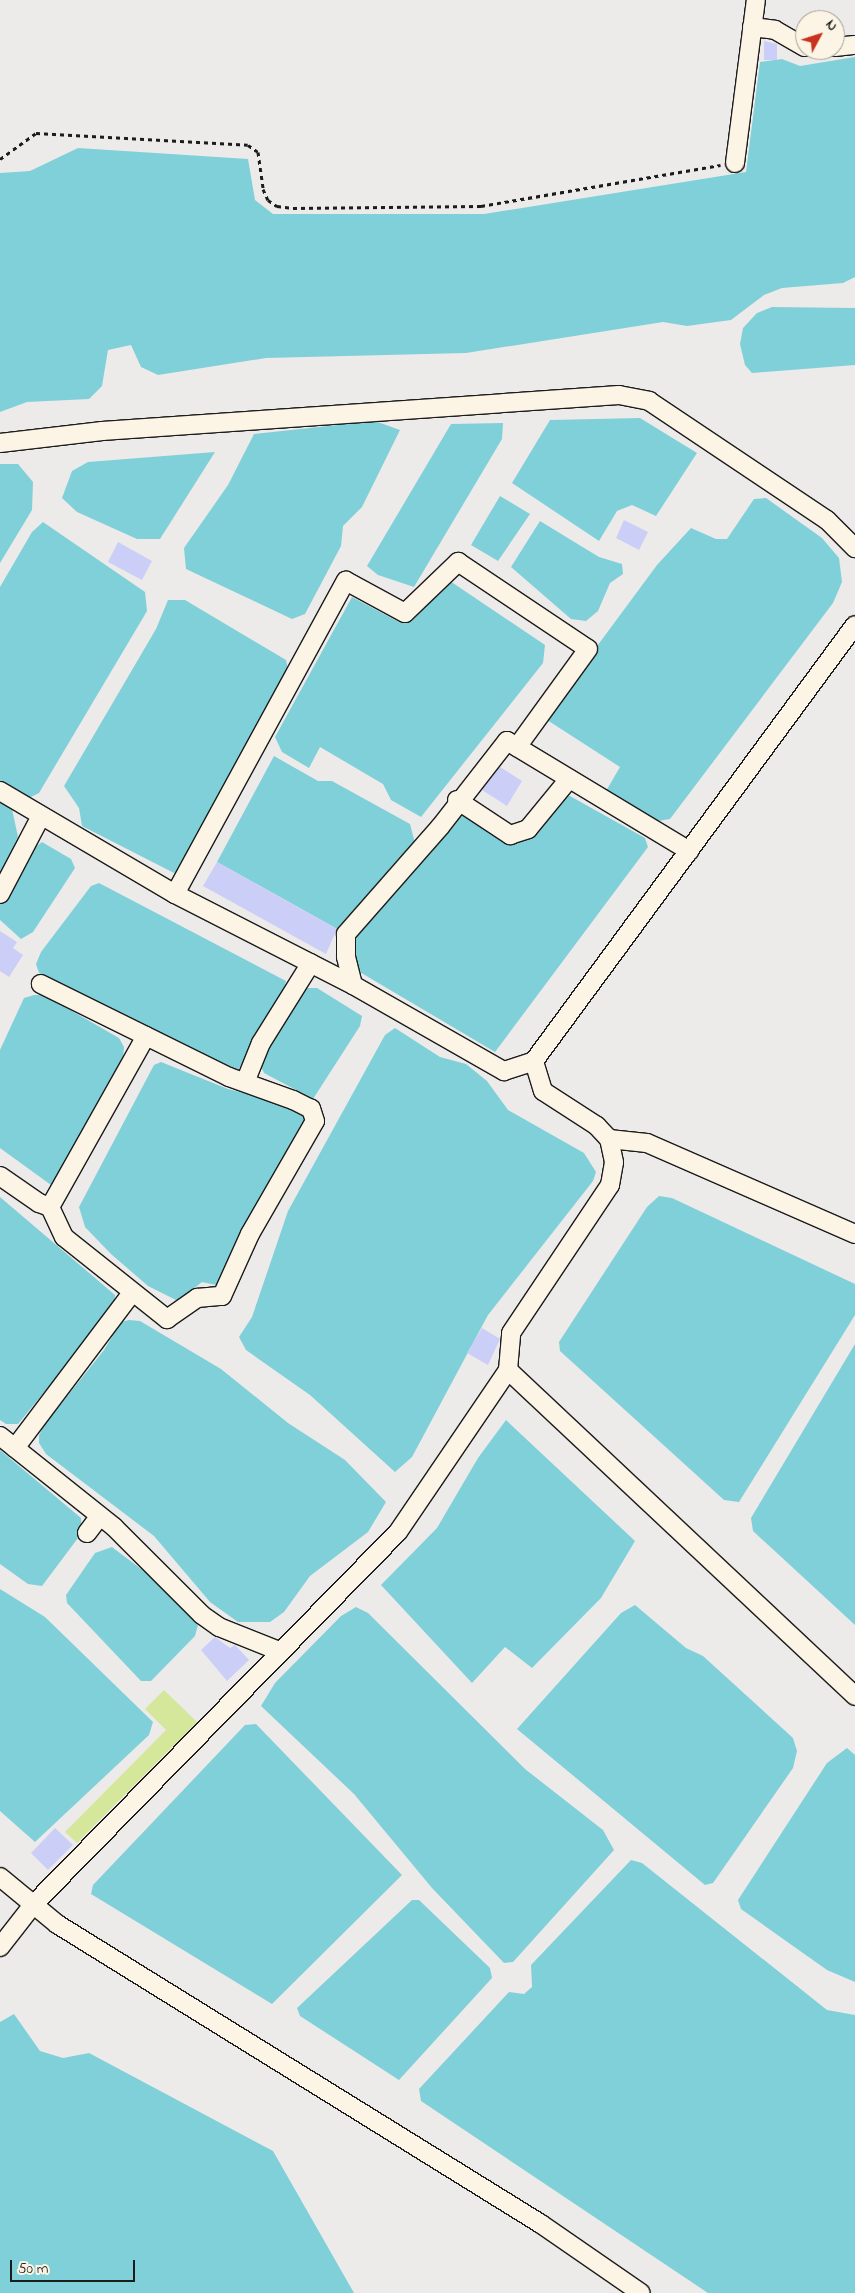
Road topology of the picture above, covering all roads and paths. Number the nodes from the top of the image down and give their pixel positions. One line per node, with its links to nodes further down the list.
1 (756, 0): 2 (street)
2 (752, 27): 3 (street); 5 (street)
3 (795, 42)
4 (0, 159): 5 (path)
5 (735, 163)
6 (0, 443): 7 (street)
7 (855, 548)
8 (855, 625): 14 (street)
9 (517, 747): 10 (street); 12 (street); 16 (street)
10 (569, 779): 12 (street); 14 (street)
11 (0, 791): 13 (street)
12 (457, 800): 19 (street)
13 (41, 816): 15 (street); 16 (street)
14 (689, 851): 21 (street)
15 (0, 894)
16 (175, 894): 17 (street)
17 (311, 963): 19 (street); 22 (street)
18 (41, 984): 20 (street)
19 (353, 985): 21 (street)
20 (146, 1036): 22 (street); 25 (street)
21 (534, 1061): 23 (street)
22 (246, 1080): 27 (street)
23 (609, 1139): 26 (street); 28 (street)
24 (0, 1176): 25 (street)
25 (50, 1207): 27 (street)
26 (855, 1234)
27 (131, 1294): 30 (street)
28 (508, 1370): 33 (street); 34 (street)
29 (0, 1436): 30 (street)
30 (14, 1448): 31 (street)
31 (100, 1516): 32 (street); 33 (street)
32 (87, 1533)
33 (279, 1651): 36 (street)
34 (855, 1696)
35 (0, 1877): 36 (street)
36 (32, 1906): 37 (street); 38 (street)
37 (0, 1947)
38 (640, 2293)

